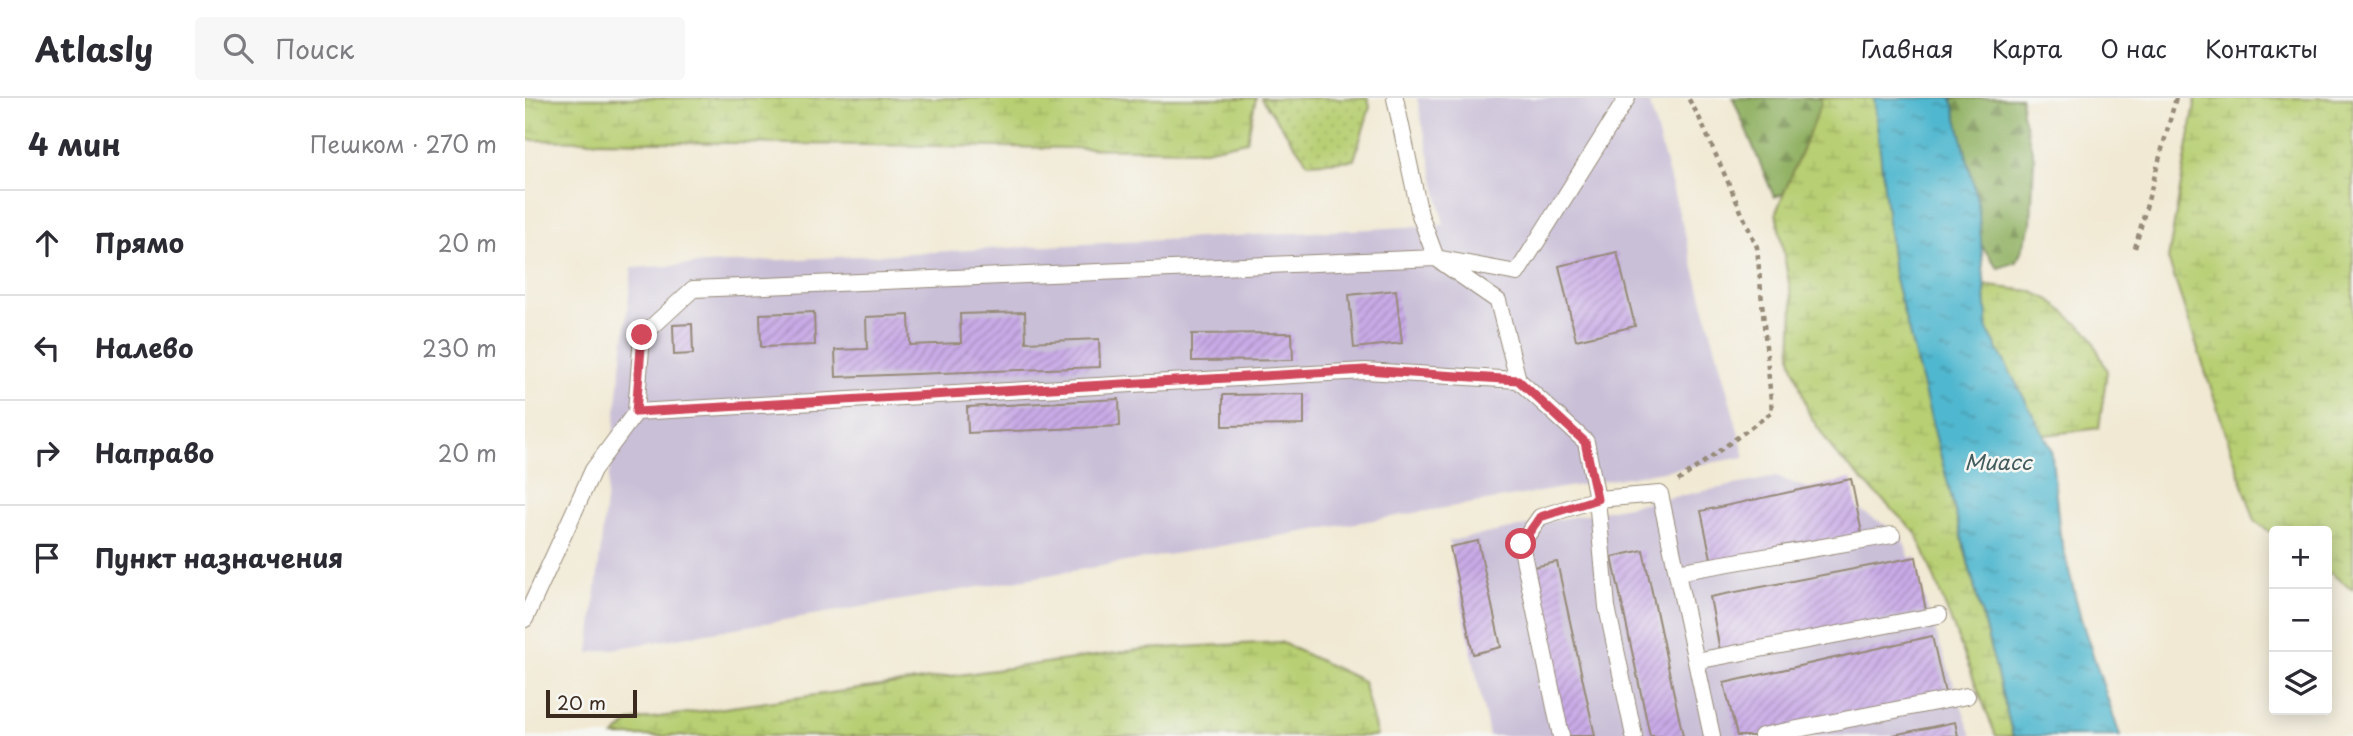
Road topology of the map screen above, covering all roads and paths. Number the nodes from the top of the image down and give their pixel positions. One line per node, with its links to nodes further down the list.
1 (1395, 98): 6 (lane)
2 (1627, 98): 6 (lane)
3 (1688, 98): 9 (path)
4 (2176, 98): 5 (path)
5 (2135, 248)
6 (1437, 258): 7 (lane); 8 (lane)
7 (1518, 380): 8 (lane); 10 (lane)
8 (636, 412): 14 (lane)
9 (1660, 494): 10 (lane); 12 (lane)
10 (1597, 499): 17 (lane); 18 (lane)
11 (1892, 535): 12 (lane)
12 (1677, 572): 15 (lane)
13 (1939, 615): 15 (lane)
14 (525, 619)
15 (1696, 661): 19 (lane)
16 (1967, 696): 20 (lane)
17 (1561, 736)
18 (1634, 736)
19 (1712, 736)
20 (1762, 736)

